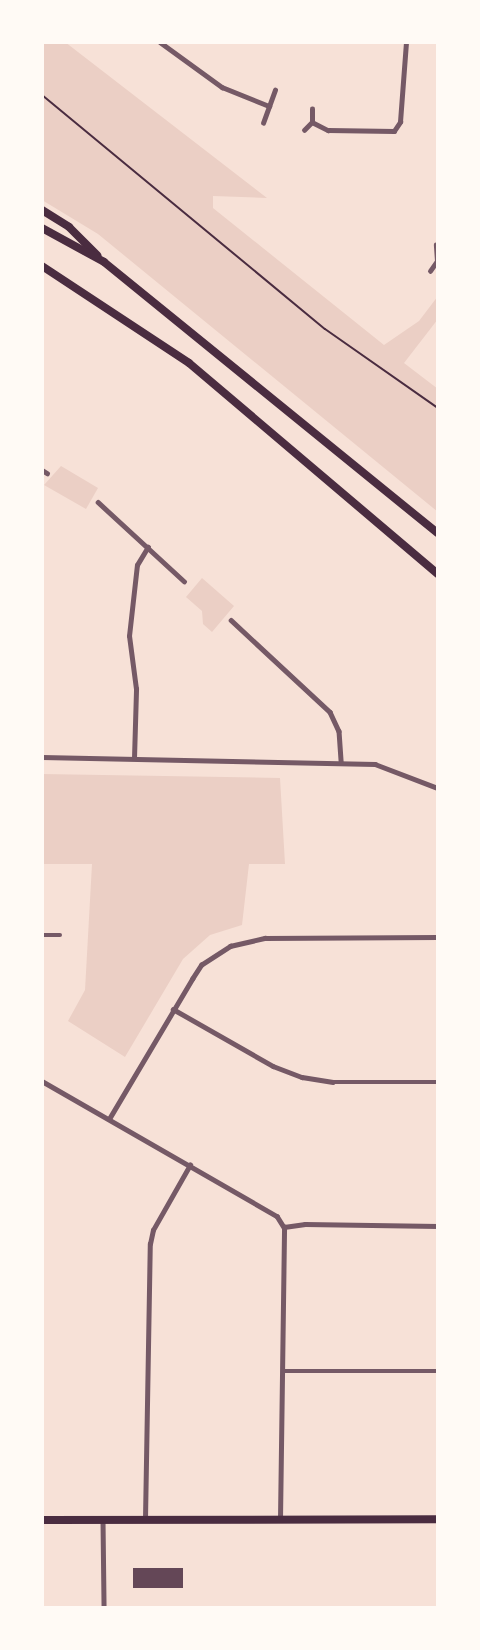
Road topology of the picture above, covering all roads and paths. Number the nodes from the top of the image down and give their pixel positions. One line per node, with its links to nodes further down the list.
1 (160, 42): 5 (street)
2 (406, 42): 7 (street)
3 (275, 90): 5 (street)
4 (42, 95): 17 (path)
5 (269, 106): 8 (street)
6 (312, 109): 7 (street)
7 (312, 122): 9 (street)
8 (263, 123)
9 (304, 130)
10 (42, 210): 13 (highway)
11 (42, 228): 13 (highway)
12 (436, 245): 14 (street)
13 (104, 261): 19 (highway)
14 (438, 261): 16 (street)
15 (42, 266): 21 (highway)
16 (430, 271)
17 (438, 408)
18 (98, 502): 20 (street)
19 (438, 533)
20 (148, 547): 22 (street); 25 (street)
21 (438, 574)
22 (184, 581)
23 (231, 620): 26 (street)
24 (42, 757): 25 (street)
25 (134, 758): 26 (street)
26 (341, 762): 27 (street)
27 (438, 788)
28 (42, 935): 29 (street)
29 (60, 935)
30 (438, 937): 31 (street)
31 (173, 1009): 33 (street); 34 (street)
32 (42, 1081): 34 (street)
33 (438, 1082)
34 (109, 1119): 35 (street)
35 (190, 1166): 37 (street); 40 (street)
36 (438, 1226): 37 (street)
37 (284, 1227): 38 (street)
38 (283, 1371): 39 (street); 41 (street)
39 (438, 1371)
40 (145, 1519): 41 (main road); 44 (main road)
41 (280, 1519): 42 (main road)
42 (438, 1519)
43 (42, 1520): 44 (main road)
44 (103, 1520): 45 (street)
45 (104, 1608)

